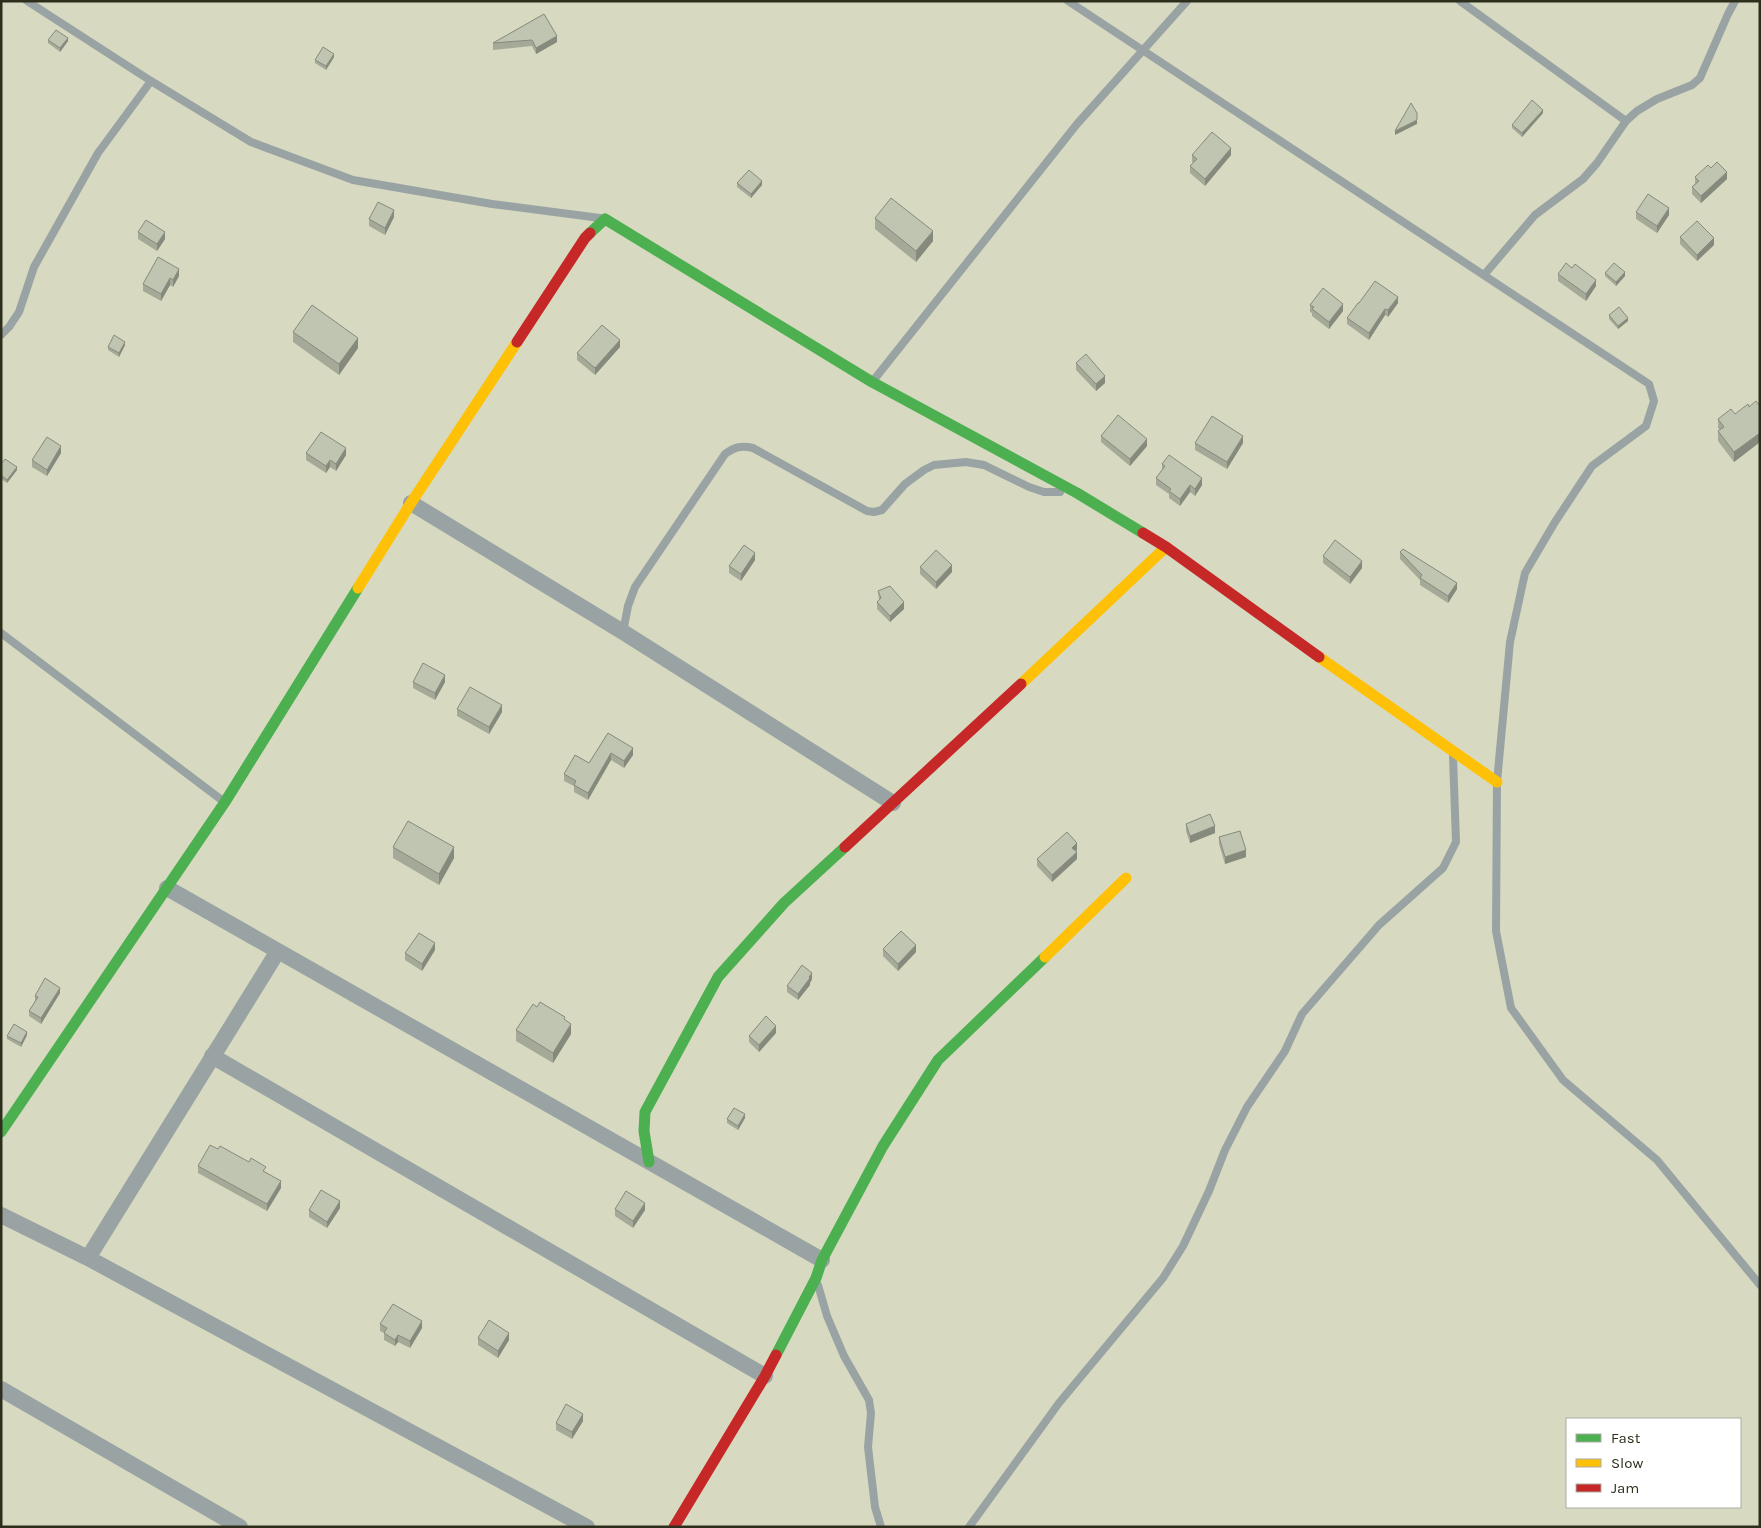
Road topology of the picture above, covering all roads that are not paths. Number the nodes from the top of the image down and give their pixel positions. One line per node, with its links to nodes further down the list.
1 (27, 1): 7 (lane)
2 (1068, 1): 6 (lane)
3 (1187, 1): 6 (lane)
4 (1460, 1): 8 (lane)
5 (1735, 1): 8 (lane)
6 (1143, 50): 10 (lane); 12 (lane)
7 (151, 81): 9 (lane); 11 (lane)
8 (1626, 121): 10 (lane)
9 (605, 219): 12 (street); 14 (street)
10 (1484, 275): 19 (lane)
11 (1, 335)
12 (872, 382): 13 (street)
13 (1078, 493): 15 (street); 16 (lane)
14 (411, 503): 16 (street); 20 (street)
15 (1166, 547): 18 (street); 21 (street)
16 (624, 632): 21 (street)
17 (1, 633): 20 (lane)
18 (1452, 750): 19 (street); 40 (lane)
19 (1497, 782): 32 (lane)
20 (225, 802): 23 (street)
21 (893, 803): 27 (street)
22 (1126, 878): 30 (street)
23 (167, 888): 24 (street); 26 (street)
24 (278, 951): 25 (street); 27 (street)
25 (212, 1056): 29 (street); 33 (street)
26 (1, 1132)
27 (649, 1162): 30 (street)
28 (1, 1215): 29 (street)
29 (88, 1258): 37 (street)
30 (822, 1260): 31 (street)
31 (816, 1278): 33 (street); 39 (lane)
32 (1760, 1286)
33 (765, 1376): 38 (street)
34 (1, 1389): 35 (street)
35 (219, 1522): 36 (street)
36 (240, 1527)
37 (587, 1527)
38 (674, 1527)
39 (881, 1527)
40 (969, 1527)

